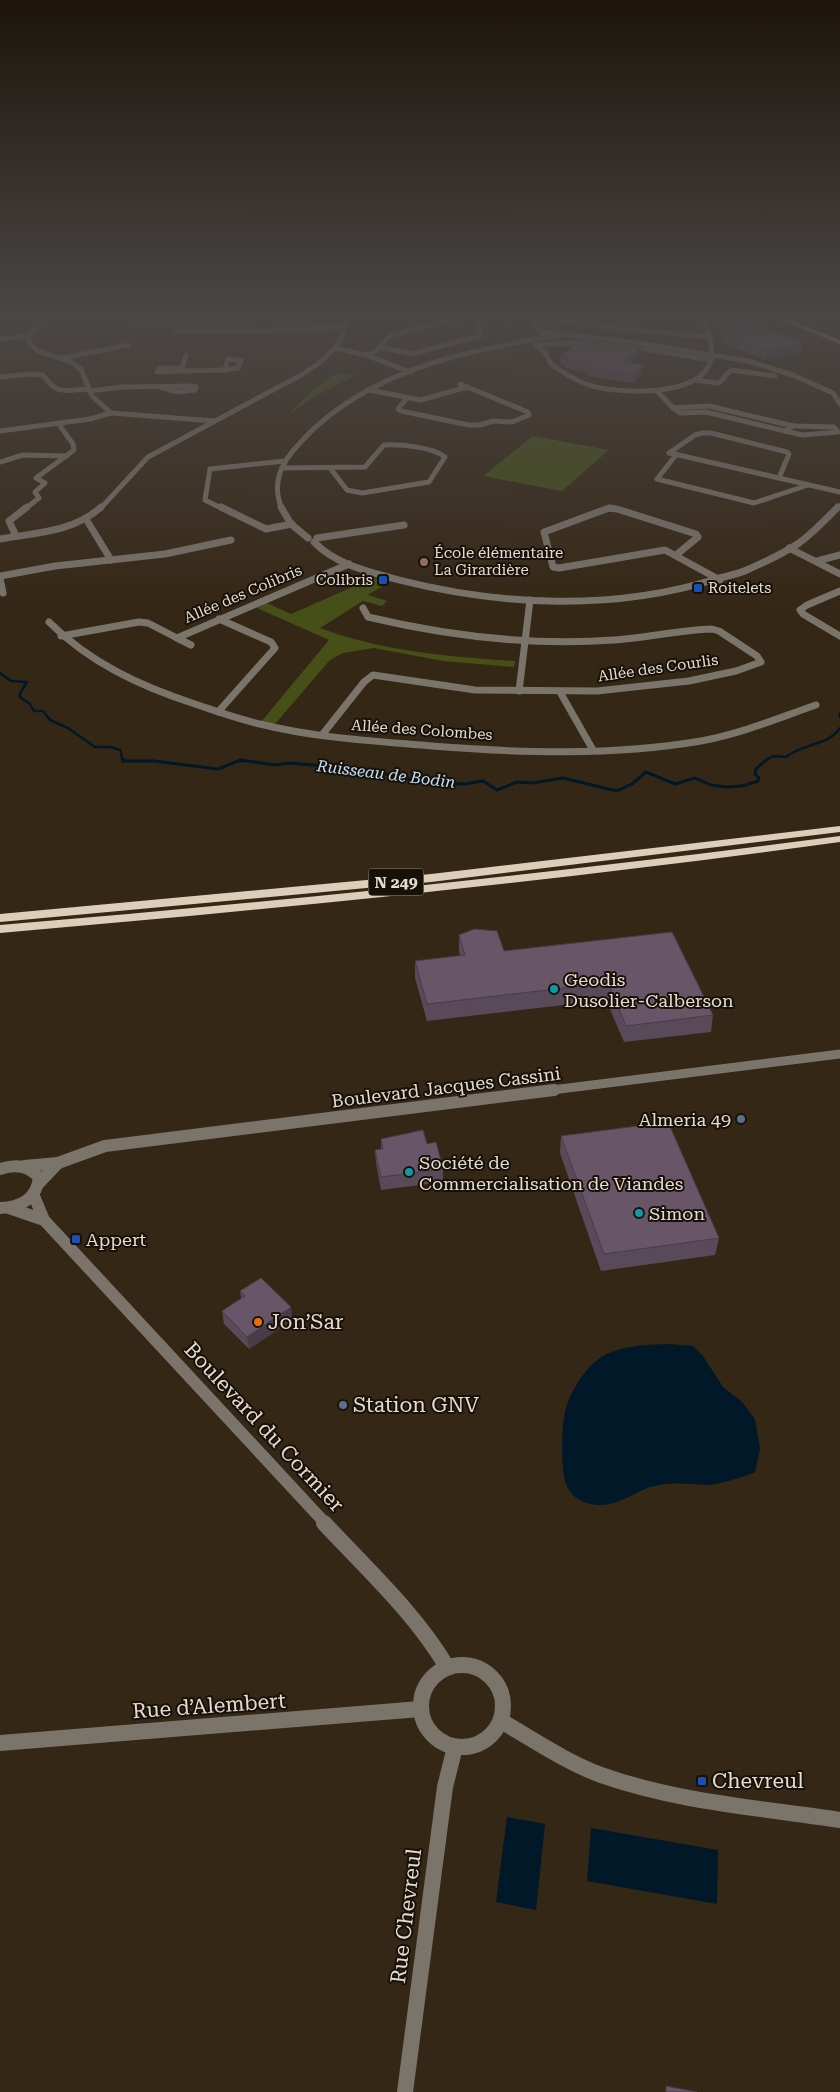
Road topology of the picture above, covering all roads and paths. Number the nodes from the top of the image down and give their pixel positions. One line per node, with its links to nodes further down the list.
1 (110, 414): 10 (street)
2 (122, 414): 9 (street)
3 (229, 414): 9 (street)
4 (332, 414): 16 (street)
5 (414, 414): 6 (street)
6 (529, 414)
7 (712, 414): 13 (street)
8 (741, 414): 11 (street)
9 (214, 422): 24 (street)
10 (58, 423): 12 (street); 15 (street)
11 (793, 426): 13 (street); 13 (street)
12 (0, 431)
13 (785, 431)
14 (676, 454): 20 (street); 20 (street); 21 (street)
15 (67, 456): 17 (street); 27 (street)
16 (284, 461): 18 (street); 25 (street)
17 (0, 462)
18 (282, 468): 19 (street); 25 (street)
19 (330, 468): 19 (street)
20 (780, 478): 21 (street)
21 (808, 485): 22 (street)
22 (840, 492)
23 (840, 506): 31 (street)
24 (84, 520): 27 (street); 34 (street); 35 (street)
25 (292, 524): 30 (street)
26 (404, 525): 30 (street)
27 (16, 536): 28 (street)
28 (0, 539)
29 (231, 540): 35 (street)
30 (313, 540): 37 (street)
31 (789, 548): 36 (street); 40 (street)
32 (676, 555): 32 (street); 40 (street)
33 (840, 555): 36 (street)
34 (103, 560): 35 (street); 39 (street)
35 (111, 560)
36 (817, 561): 38 (street)
37 (349, 564): 43 (street); 45 (street, Allée des Colibris)
38 (840, 574)
39 (0, 577): 42 (street)
40 (720, 580): 43 (street)
41 (840, 591): 48 (street)
42 (3, 593)
43 (530, 600): 50 (street)
44 (363, 608): 50 (street)
45 (219, 619): 49 (street, Allée des Colibris); 55 (street)
46 (49, 622): 47 (street, Allée des Colombes)
47 (62, 636): 49 (street, Allée des Colibris); 55 (street, Allée des Colombes)
48 (840, 636)
49 (177, 638): 51 (street)
50 (525, 640): 52 (street); 53 (street, Allée des Courlis)
51 (191, 644)
52 (519, 691): 53 (street, Allée des Courlis); 56 (street, Allée des Courlis)
53 (560, 692): 57 (street)
54 (816, 705): 57 (street, Allée des Colombes)
55 (218, 712): 56 (street, Allée des Colombes)
56 (322, 735): 57 (street, Allée des Colombes)
57 (593, 750)
58 (840, 829): 60 (highway, N 249)
59 (840, 839): 61 (highway, N 249)
60 (0, 918)
61 (126, 919): 62 (highway, N 249); 63 (highway, N 249)
62 (0, 929)
63 (0, 938)
64 (840, 1054): 65 (street, Boulevard Jacques Cassini)
65 (58, 1163): 67 (street, Boulevard Jacques Cassini); 68 (street, Boulevard Jacques Cassini)
66 (4, 1165): 67 (street, Boulevard Jacques Cassini)
67 (24, 1166): 68 (street)
68 (39, 1183): 69 (street)
69 (34, 1196): 70 (street); 71 (street, Boulevard du Cormier)
70 (4, 1208): 71 (street, Boulevard du Cormier)
71 (44, 1220): 72 (street, Boulevard du Cormier)
72 (447, 1667): 73 (street); 74 (street)
73 (420, 1709): 75 (street, Rue d’Alembert); 76 (street)
74 (501, 1721): 76 (street); 77 (street)
75 (0, 1743)
76 (455, 1747): 78 (street, Rue Chevreul)
77 (840, 1820)
78 (405, 2092)

